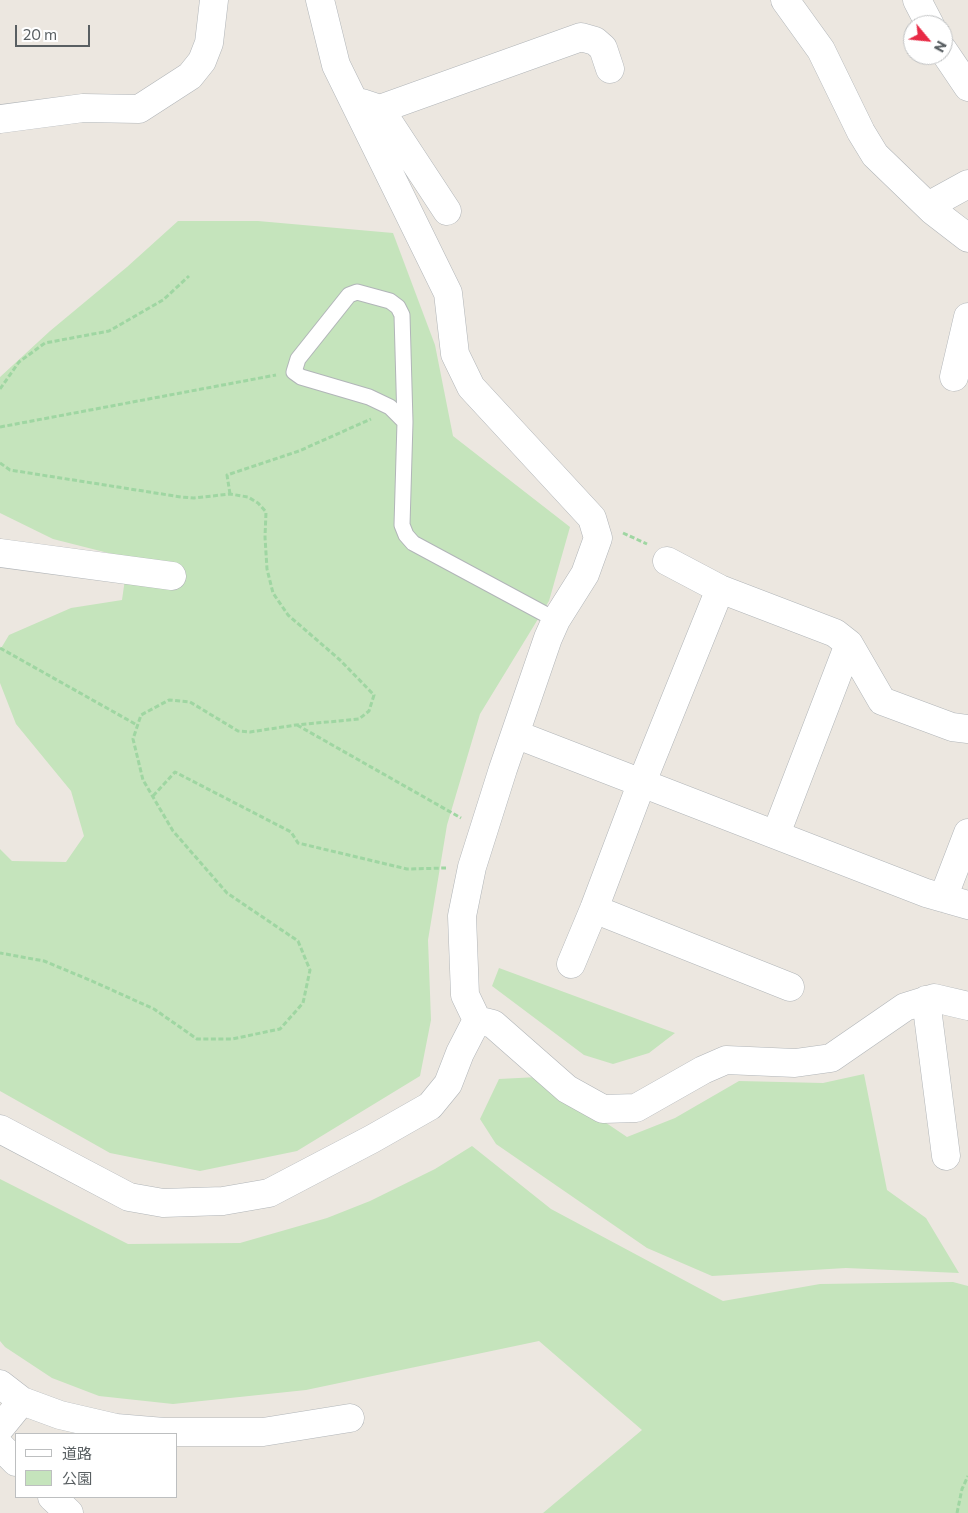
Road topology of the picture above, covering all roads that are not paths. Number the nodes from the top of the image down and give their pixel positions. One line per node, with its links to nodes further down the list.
1 (214, 0): 11 (street)
2 (320, 0): 9 (street)
3 (785, 0): 13 (street)
4 (917, 0): 5 (street)
5 (925, 15)
6 (953, 65): 8 (street)
7 (610, 69): 10 (street)
8 (968, 87)
9 (352, 99): 10 (street); 23 (street)
10 (380, 109): 14 (street)
11 (0, 119)
12 (968, 184): 13 (street)
13 (928, 206): 15 (street)
14 (447, 211)
15 (968, 238)
16 (968, 317): 17 (street)
17 (954, 377)
18 (405, 422): 18 (lane); 23 (lane)
19 (0, 553): 21 (street)
20 (668, 561): 22 (street)
21 (172, 576)
22 (720, 589): 24 (street); 27 (street)
23 (556, 620): 26 (street)
24 (849, 644): 25 (street); 29 (street)
25 (968, 729)
26 (515, 734): 27 (street); 36 (street)
27 (642, 782): 29 (street); 31 (street)
28 (968, 833): 30 (street)
29 (776, 834): 30 (street)
30 (956, 901)
31 (594, 909): 32 (street); 33 (street)
32 (571, 964)
33 (790, 986)
34 (926, 1000): 35 (street); 36 (street); 38 (street)
35 (968, 1006)
36 (477, 1020): 37 (street)
37 (0, 1128)
38 (946, 1156)
39 (0, 1384): 40 (street)
40 (22, 1402): 41 (street); 42 (street)
41 (350, 1418)
42 (0, 1428)
43 (0, 1446): 44 (street)
44 (15, 1461)
45 (53, 1498): 46 (street)
46 (69, 1513)

